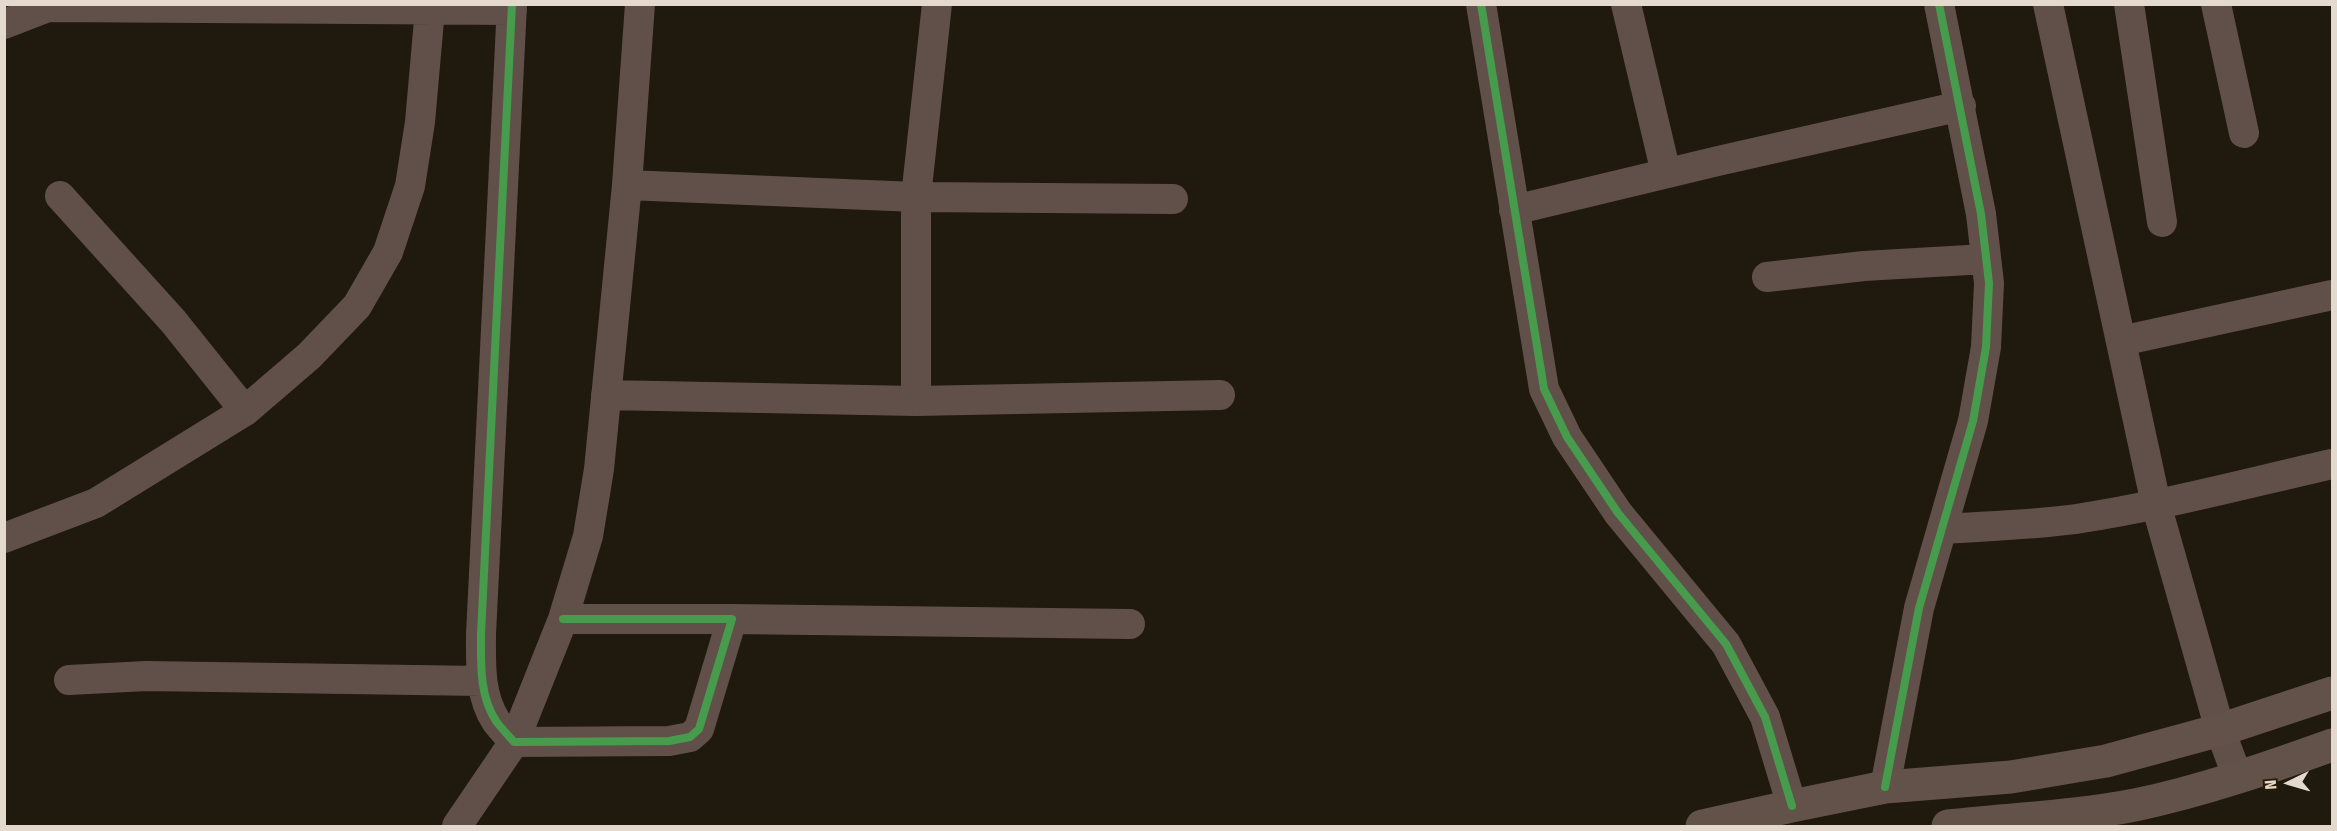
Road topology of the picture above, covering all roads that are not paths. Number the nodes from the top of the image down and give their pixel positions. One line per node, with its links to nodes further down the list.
1 (640, 4): 16 (street)
2 (937, 4): 18 (street)
3 (1481, 4): 20 (street)
4 (1626, 4): 15 (street)
5 (1939, 4): 13 (street)
6 (2048, 4): 25 (street)
7 (2129, 4): 21 (street)
8 (2216, 4): 14 (street)
9 (283, 6): 11 (street); 12 (street)
10 (512, 7): 11 (street); 38 (street)
11 (430, 9): 29 (street)
12 (4, 24)
13 (1961, 106): 15 (street); 22 (street)
14 (2244, 133)
15 (1666, 173): 20 (street)
16 (627, 185): 18 (street); 26 (street)
17 (60, 196): 29 (street)
18 (916, 197): 19 (street); 28 (street)
19 (1173, 199)
20 (1514, 210): 45 (street)
21 (2162, 222)
22 (1986, 259): 23 (street); 32 (street)
23 (1767, 277)
24 (2332, 296): 25 (street)
25 (2121, 341): 31 (street)
26 (606, 395): 28 (street); 34 (street)
27 (1221, 395): 28 (street)
28 (916, 401)
29 (245, 411): 33 (street)
30 (2332, 464): 31 (street)
31 (2156, 504): 32 (street); 40 (street)
32 (1943, 528): 44 (street)
33 (4, 538)
34 (563, 619): 35 (street); 41 (street)
35 (732, 619): 36 (street); 41 (street)
36 (1130, 624)
37 (69, 680): 38 (street)
38 (482, 681): 41 (street)
39 (2332, 693): 40 (main road)
40 (2220, 730): 43 (street); 44 (main road)
41 (514, 742): 46 (street)
42 (2332, 745): 43 (main road)
43 (2238, 778): 48 (main road)
44 (1886, 788): 45 (main road)
45 (1792, 806): 47 (main road)
46 (457, 826)
47 (1702, 826)
48 (1948, 826)

